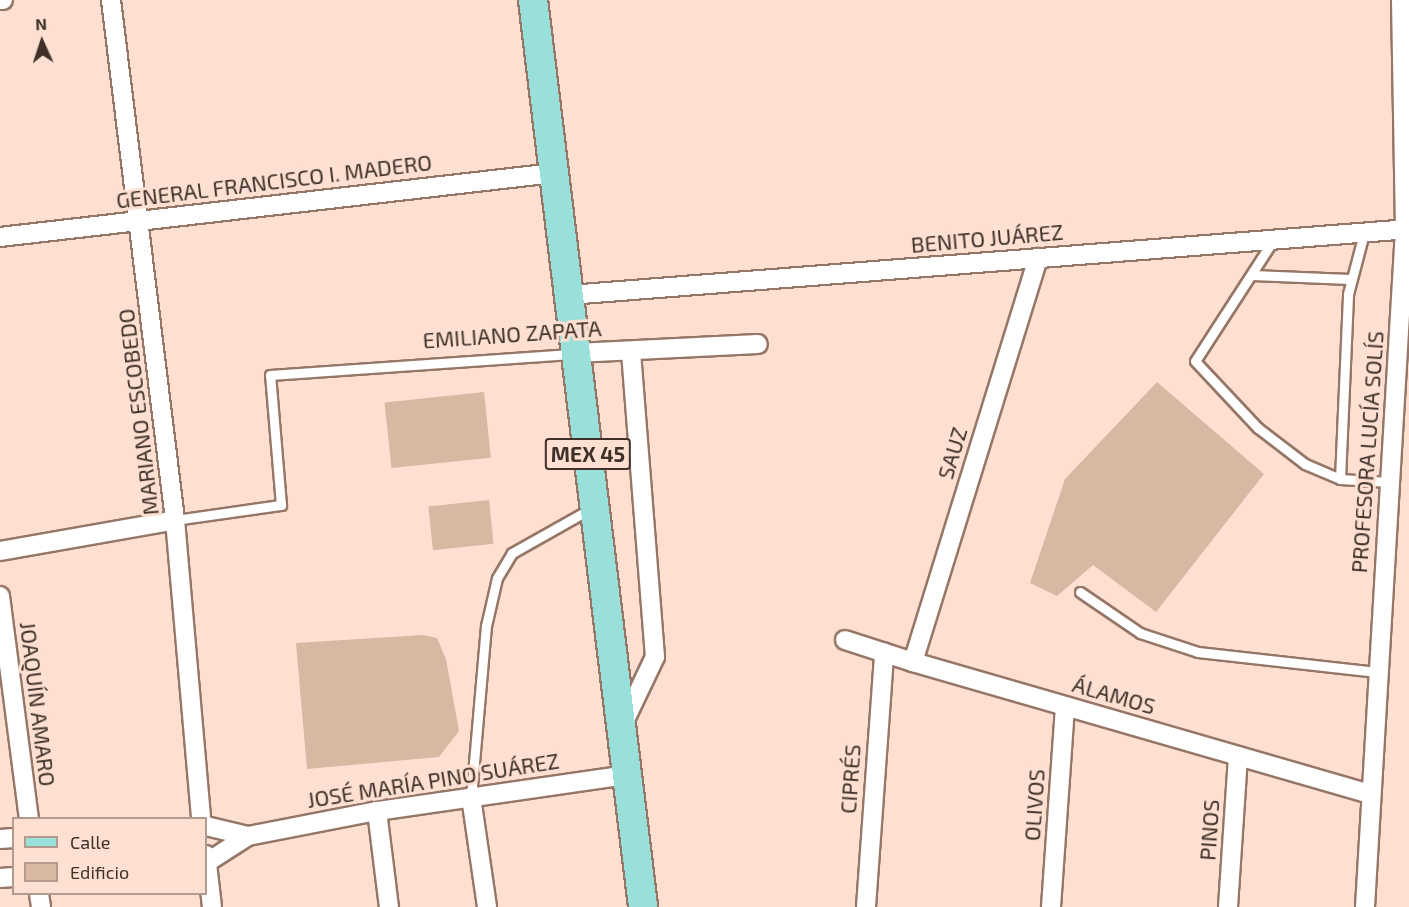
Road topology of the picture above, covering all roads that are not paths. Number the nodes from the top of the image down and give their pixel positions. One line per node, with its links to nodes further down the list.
1 (111, 0): 5 (street, MARIANO ESCOBEDO)
2 (533, 0): 4 (main road, MEX 45)
3 (1401, 0): 6 (street, PROFESORA LUCÍA SOLÍS)
4 (554, 173): 5 (street, GENERAL FRANCISCO I. MADERO); 13 (main road, MEX 45)
5 (139, 221): 8 (street, GENERAL FRANCISCO I. MADERO); 20 (street, MARIANO ESCOBEDO)
6 (1407, 229): 7 (street, BENITO JUÁREZ); 18 (street, PROFESORA LUCÍA SOLÍS)
7 (1364, 233): 9 (street, BENITO JUÁREZ); 12 (lane)
8 (0, 237)
9 (1274, 239): 10 (street, BENITO JUÁREZ); 11 (lane)
10 (1038, 258): 13 (street, BENITO JUÁREZ); 26 (street, SAUZ)
11 (1252, 275): 12 (lane); 17 (lane)
12 (1350, 279): 17 (lane)
13 (569, 295): 16 (main road, MEX 45)
14 (758, 344): 15 (street, EMILIANO ZAPATA)
15 (631, 351): 16 (street, EMILIANO ZAPATA); 29 (street)
16 (576, 353): 19 (main road, MEX 45); 20 (lane, EMILIANO ZAPATA)
17 (1340, 479): 18 (lane)
18 (1389, 482): 27 (street, PROFESORA LUCÍA SOLÍS)
19 (594, 507): 29 (main road, MEX 45); 33 (lane)
20 (176, 520): 21 (street); 36 (street, MARIANO ESCOBEDO)
21 (0, 551)
22 (1080, 592): 27 (lane)
23 (0, 596): 35 (street, JOAQUÍN AMARO)
24 (845, 640): 25 (street, ÁLAMOS)
25 (884, 654): 26 (street, ÁLAMOS); 45 (street, CIPRÉS)
26 (913, 662): 28 (street, ÁLAMOS)
27 (1377, 672): 32 (street, PROFESORA LUCÍA SOLÍS)
28 (1065, 706): 30 (street, ÁLAMOS); 46 (street, OLIVOS)
29 (621, 729): 31 (main road, MEX 45)
30 (1238, 756): 32 (street, ÁLAMOS); 47 (street, PINOS)
31 (627, 775): 33 (street, JOSÉ MARÍA PINO SUÁREZ); 44 (main road, MEX 45)
32 (1371, 794): 48 (street, PROFESORA LUCÍA SOLÍS)
33 (471, 797): 34 (street, JOSÉ MARÍA PINO SUÁREZ); 43 (street)
34 (377, 811): 38 (street, JOSÉ MARÍA PINO SUÁREZ); 42 (street)
35 (29, 817)
36 (201, 817)
37 (207, 826): 38 (street, JOSÉ MARÍA PINO SUÁREZ)
38 (248, 836): 39 (street, JOSÉ MARÍA PINO SUÁREZ)
39 (207, 859)
40 (207, 868): 41 (street)
41 (212, 907)
42 (389, 907)
43 (487, 907)
44 (643, 907)
45 (866, 907)
46 (1051, 907)
47 (1228, 907)
48 (1365, 907)

